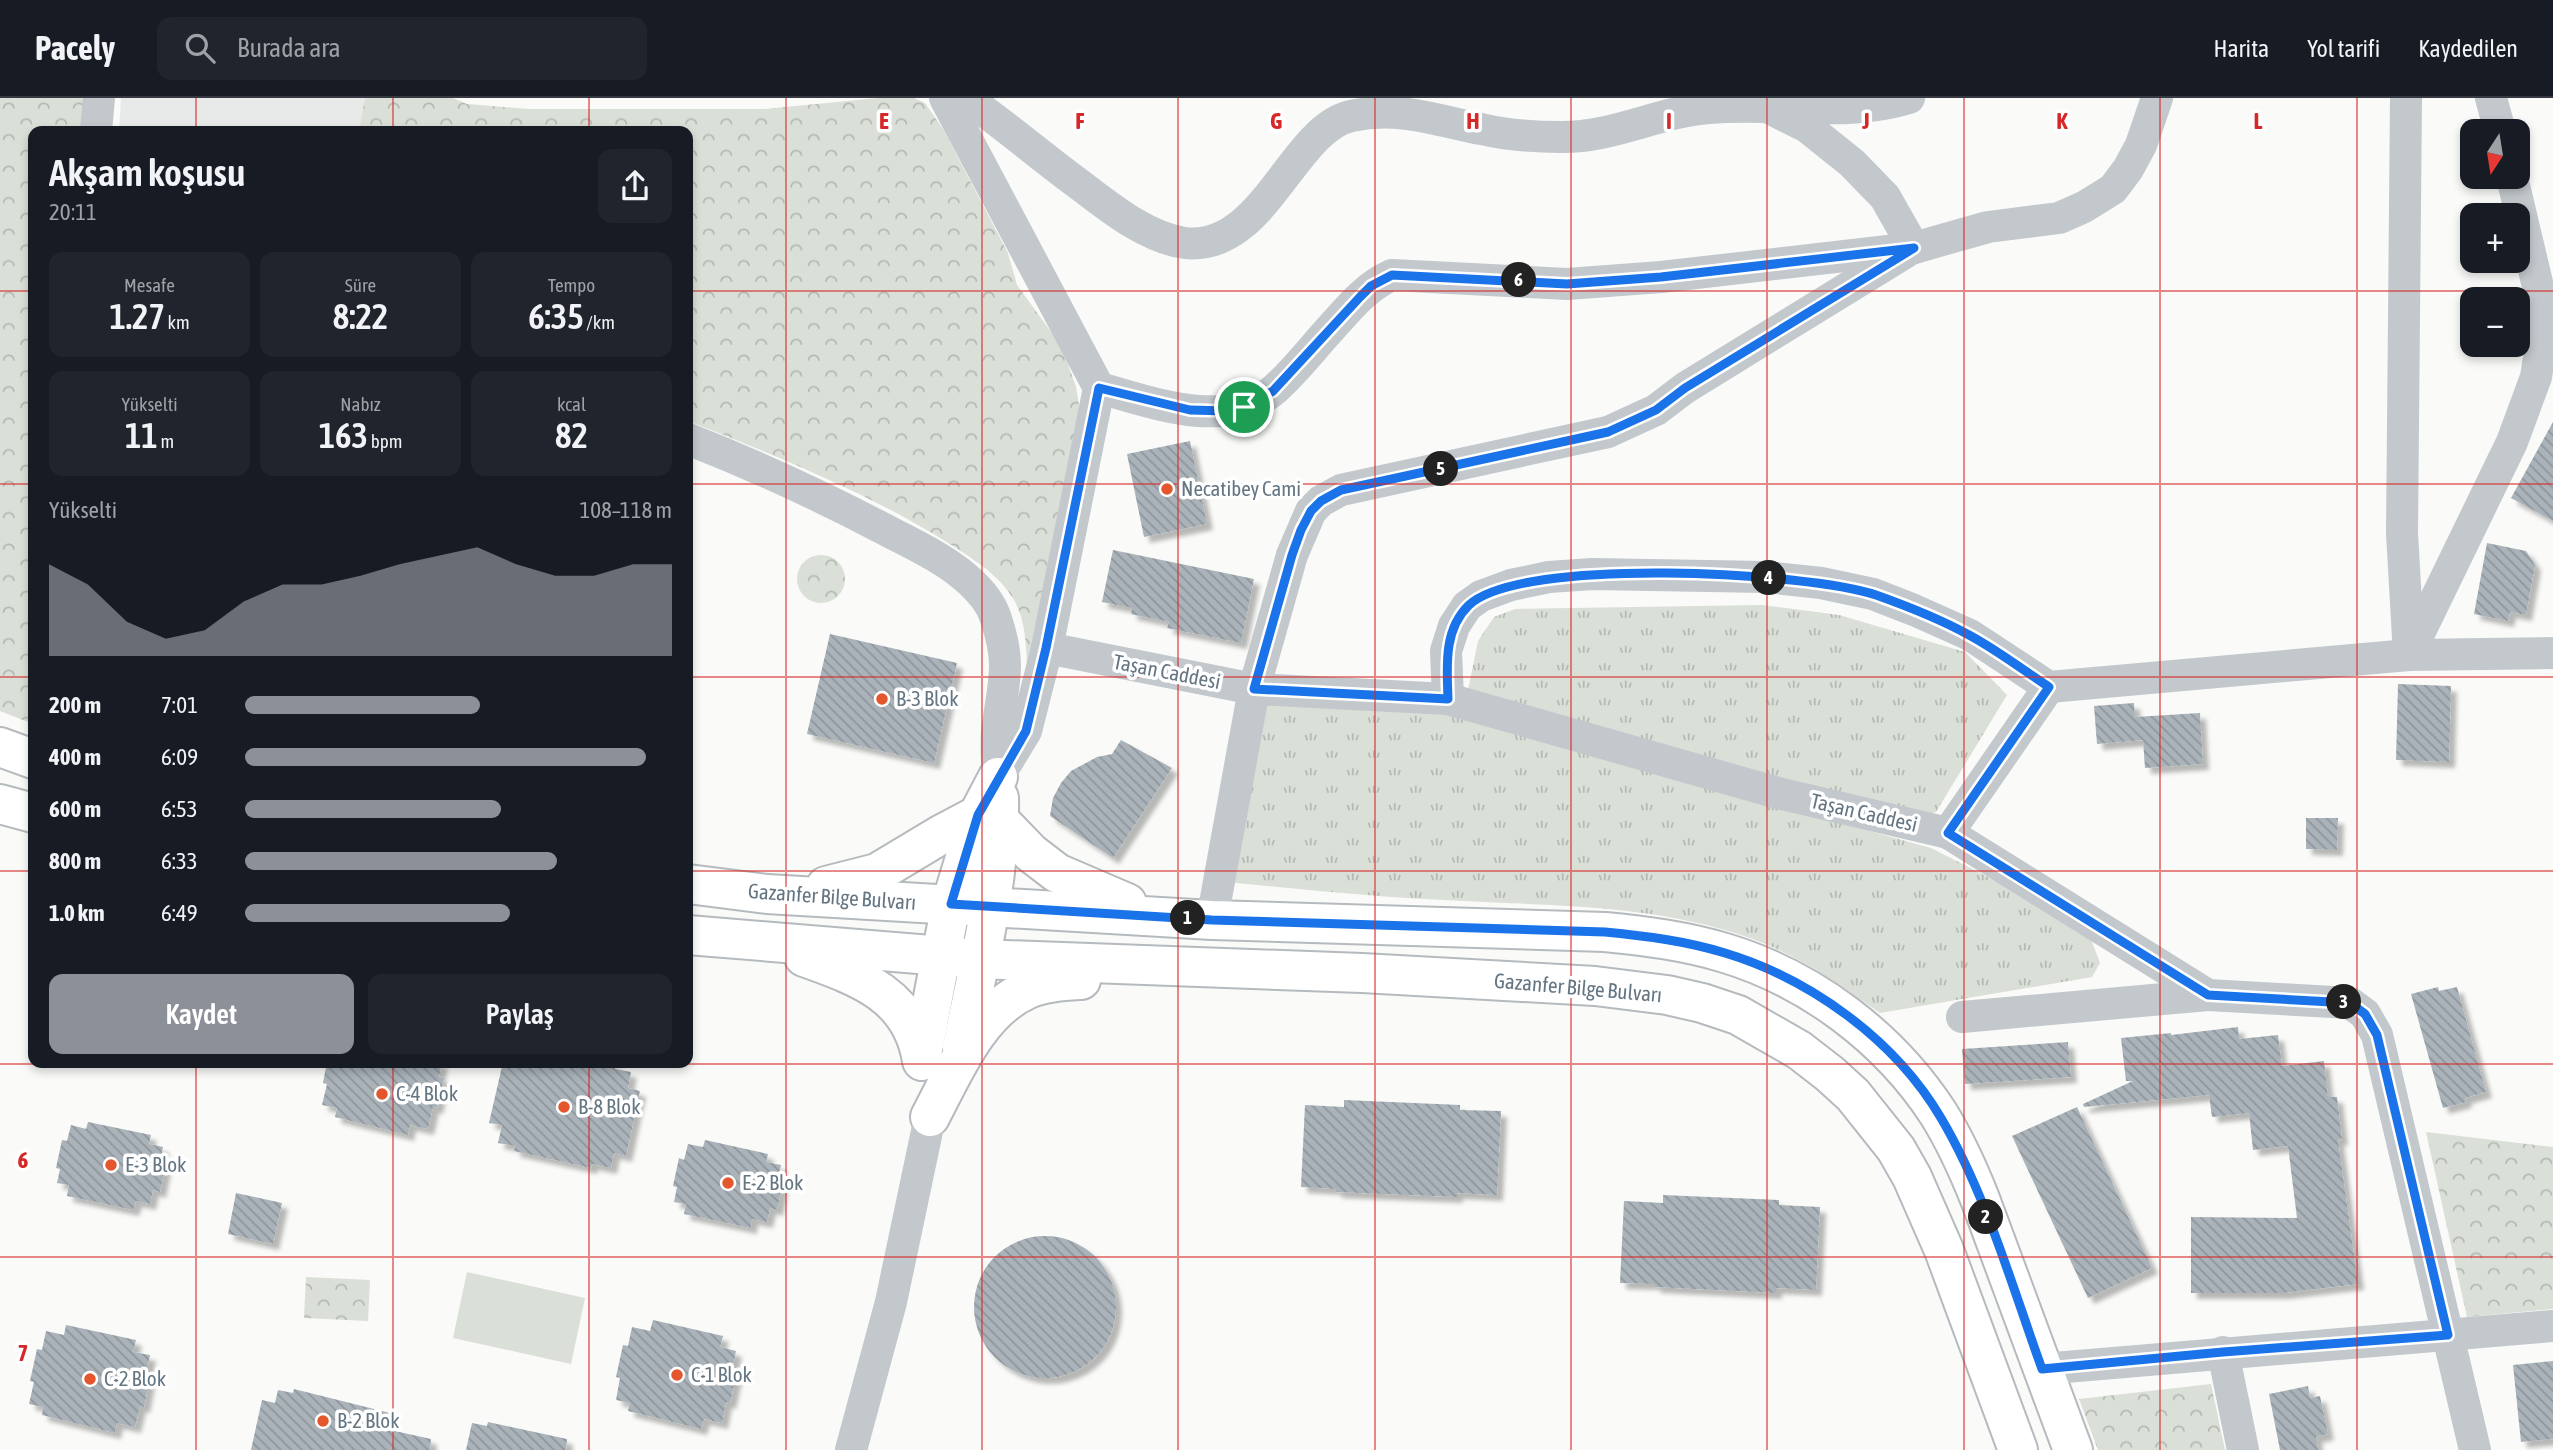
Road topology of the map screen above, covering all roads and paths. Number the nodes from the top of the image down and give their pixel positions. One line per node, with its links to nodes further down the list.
1 (99, 98): 10 (street)
2 (945, 98): 13 (street)
3 (966, 98): 8 (street)
4 (1909, 98): 8 (street)
5 (2157, 98): 12 (street)
6 (2406, 98): 17 (street)
7 (2491, 98): 9 (street)
8 (1763, 105): 12 (street)
9 (2497, 119)
10 (96, 126)
11 (2515, 189): 17 (street)
12 (1914, 248): 13 (street); 19 (street)
13 (1099, 388): 15 (street)
14 (693, 441): 23 (street)
15 (1046, 648): 19 (street, Taşan Caddesi); 23 (street)
16 (2553, 653): 17 (street)
17 (2409, 655): 18 (street)
18 (2049, 687): 20 (street); 27 (street)
19 (1254, 689): 20 (street, Taşan Caddesi); 33 (street)
20 (1448, 699): 27 (street, Taşan Caddesi)
21 (0, 747): 22 (main road)
22 (28, 757)
23 (998, 777): 26 (main road)
24 (0, 804): 25 (main road)
25 (28, 812)
26 (989, 817): 29 (main road); 30 (main road); 31 (main road); 32 (main road)
27 (1948, 833): 39 (street, Taşan Caddesi)
28 (693, 885): 29 (main road, Gazanfer Bilge Bulvarı)
29 (767, 894): 30 (main road, Gazanfer Bilge Bulvarı)
30 (951, 904): 31 (main road, Gazanfer Bilge Bulvarı); 36 (main road)
31 (989, 906): 32 (main road, Gazanfer Bilge Bulvarı); 37 (main road)
32 (1158, 915): 33 (main road, Gazanfer Bilge Bulvarı)
33 (1212, 920): 47 (main road, Gazanfer Bilge Bulvarı)
34 (693, 935): 35 (main road)
35 (763, 942): 36 (main road); 41 (main road)
36 (940, 956): 37 (main road); 41 (main road)
37 (979, 959): 38 (main road); 42 (main road)
38 (1216, 968): 42 (main road); 49 (main road, Gazanfer Bilge Bulvarı)
39 (2208, 995): 40 (street); 45 (street, Taşan Caddesi)
40 (1962, 1017)
41 (922, 1055): 43 (main road)
42 (959, 1062): 43 (main road)
43 (930, 1117): 48 (street)
44 (2553, 1326): 45 (street)
45 (2448, 1335): 46 (street); 52 (street, Taşan Caddesi)
46 (2223, 1352): 47 (street); 51 (street)
47 (2042, 1369): 50 (main road, Gazanfer Bilge Bulvarı)
48 (851, 1450)
49 (2018, 1450)
50 (2073, 1450)
51 (2243, 1450)
52 (2475, 1450)

